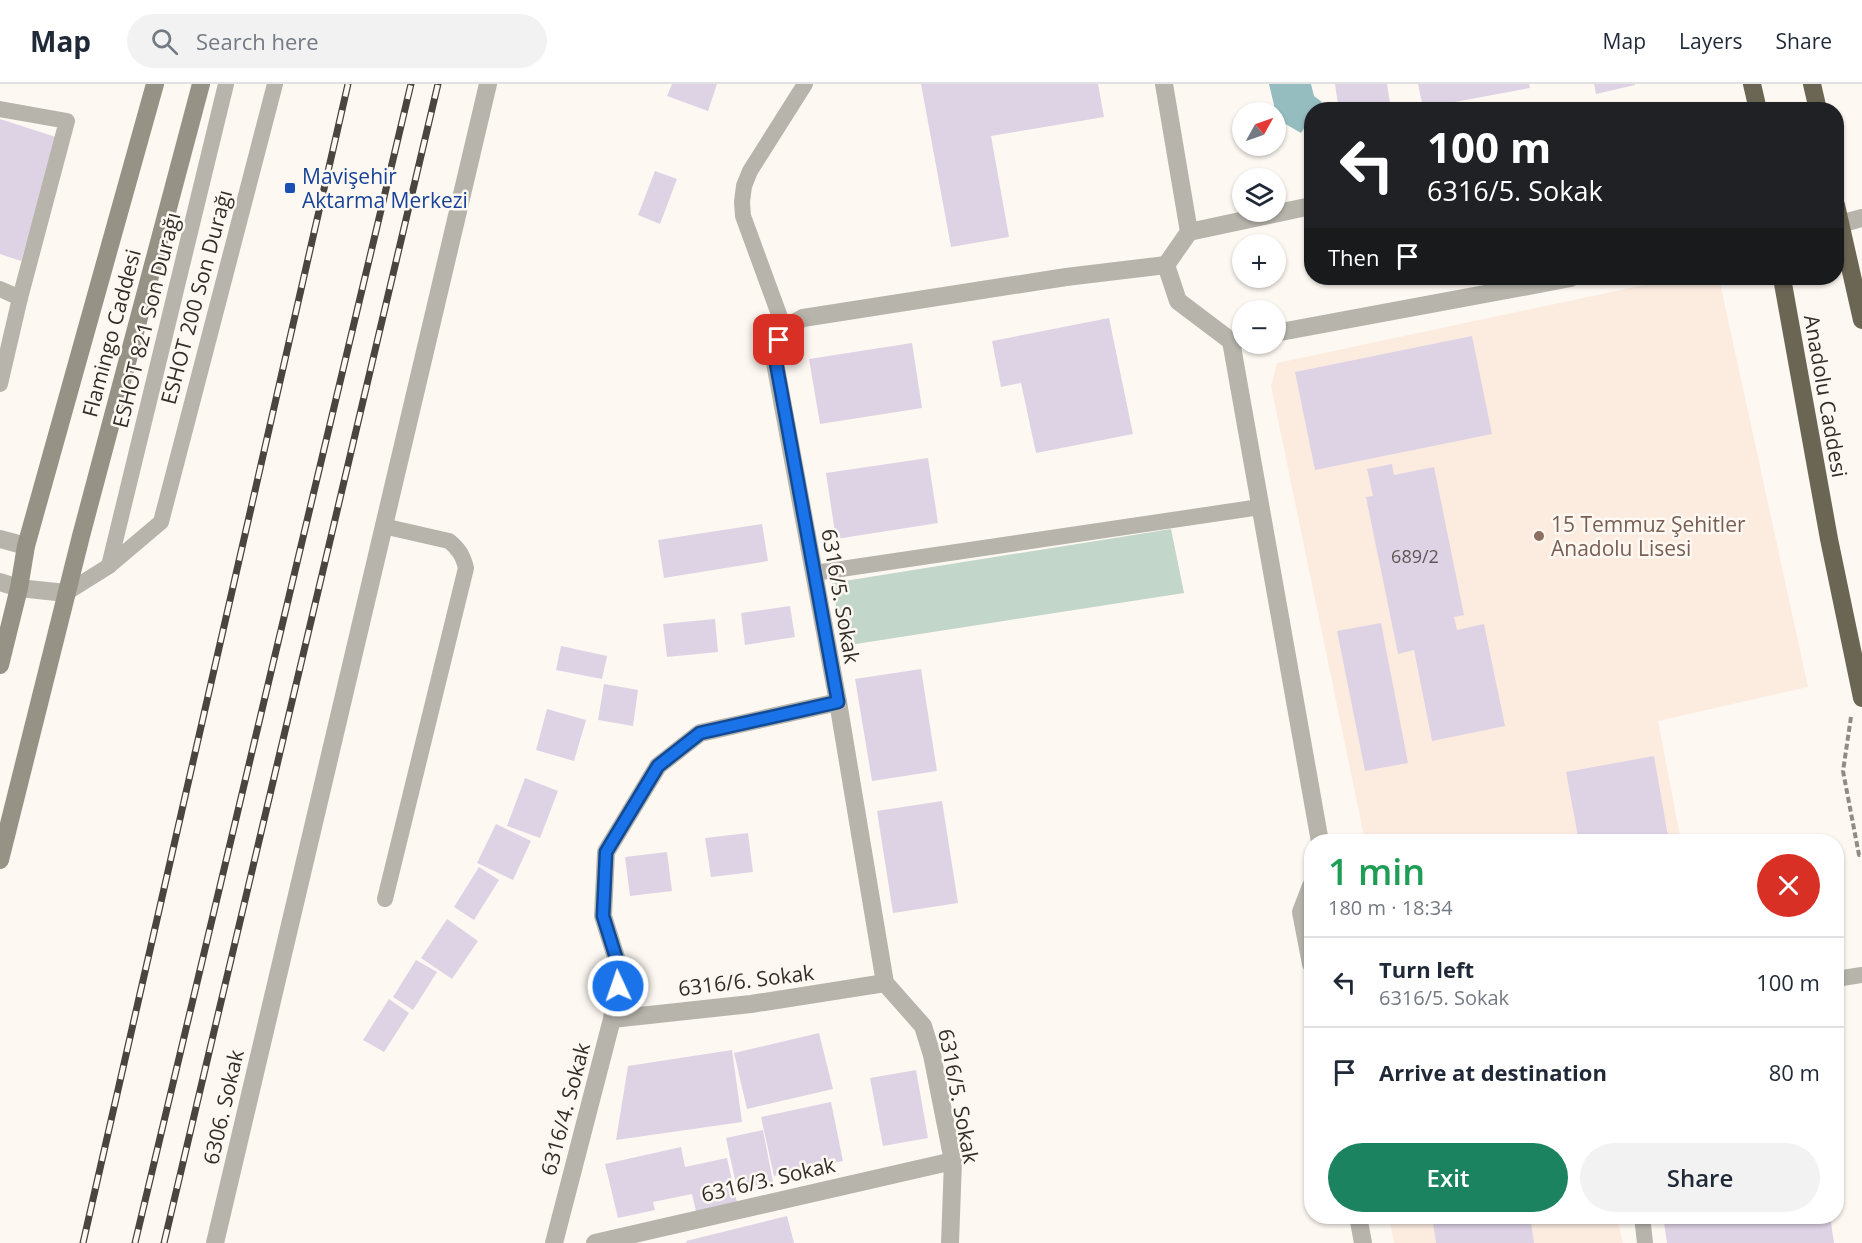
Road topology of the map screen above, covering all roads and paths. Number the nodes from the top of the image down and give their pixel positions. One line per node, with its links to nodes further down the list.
1 (155, 84): 30 (street, Flamingo Caddesi)
2 (201, 84): 35 (street, Flamingo Caddesi)
3 (226, 84): 31 (lane, ESHOT 821 Son Durağı)
4 (274, 84): 31 (lane, ESHOT 200 Son Durağı)
5 (488, 84): 28 (street, 6306. Sokak)
6 (805, 84): 22 (lane)
7 (1164, 84): 14 (street)
8 (1752, 84): 9 (highway)
9 (1756, 102)
10 (0, 109): 20 (lane)
11 (1304, 207): 14 (street)
12 (1862, 218): 13 (street)
13 (1844, 223)
14 (1189, 232): 16 (street)
15 (1844, 241): 21 (highway)
16 (1166, 265): 22 (street); 24 (street)
17 (1533, 285): 23 (street)
18 (1783, 285): 37 (highway, Anadolu Caddesi)
19 (0, 289): 20 (lane)
20 (20, 298): 26 (lane)
21 (1862, 320)
22 (784, 328): 32 (street, 6316/5. Sokak)
23 (1286, 331)
24 (1232, 337)
25 (1238, 354): 27 (street)
26 (0, 384)
27 (1260, 507): 32 (lane); 40 (street)
28 (383, 526): 43 (lane); 53 (street, 6306. Sokak)
29 (0, 539): 30 (street)
30 (26, 546): 34 (street, Flamingo Caddesi)
31 (109, 566): 35 (lane)
32 (814, 573): 39 (street, 6316/5. Sokak)
33 (0, 582): 34 (street)
34 (19, 588): 35 (street); 36 (street, Flamingo Caddesi)
35 (66, 593): 42 (street, Flamingo Caddesi)
36 (0, 665)
37 (1857, 675): 38 (highway, Anadolu Caddesi); 41 (path)
38 (1862, 698)
39 (838, 702): 48 (street, 6316/5. Sokak); 49 (street, 6316/4. Sokak)
40 (1319, 834)
41 (1860, 854)
42 (0, 860)
43 (385, 899)
44 (1304, 904): 45 (street)
45 (1304, 928)
46 (1862, 975): 47 (lane)
47 (1844, 978)
48 (885, 983): 49 (street, 6316/6. Sokak); 50 (street, 6316/5. Sokak)
49 (612, 1019): 54 (street, 6316/4. Sokak)
50 (953, 1161): 55 (street, 6316/3. Sokak); 56 (street, 6316/5. Sokak)
51 (1359, 1224): 57 (street)
52 (1643, 1224): 58 (lane)
53 (215, 1243)
54 (554, 1243)
55 (595, 1243)
56 (950, 1243)
57 (1363, 1243)
58 (1645, 1243)

